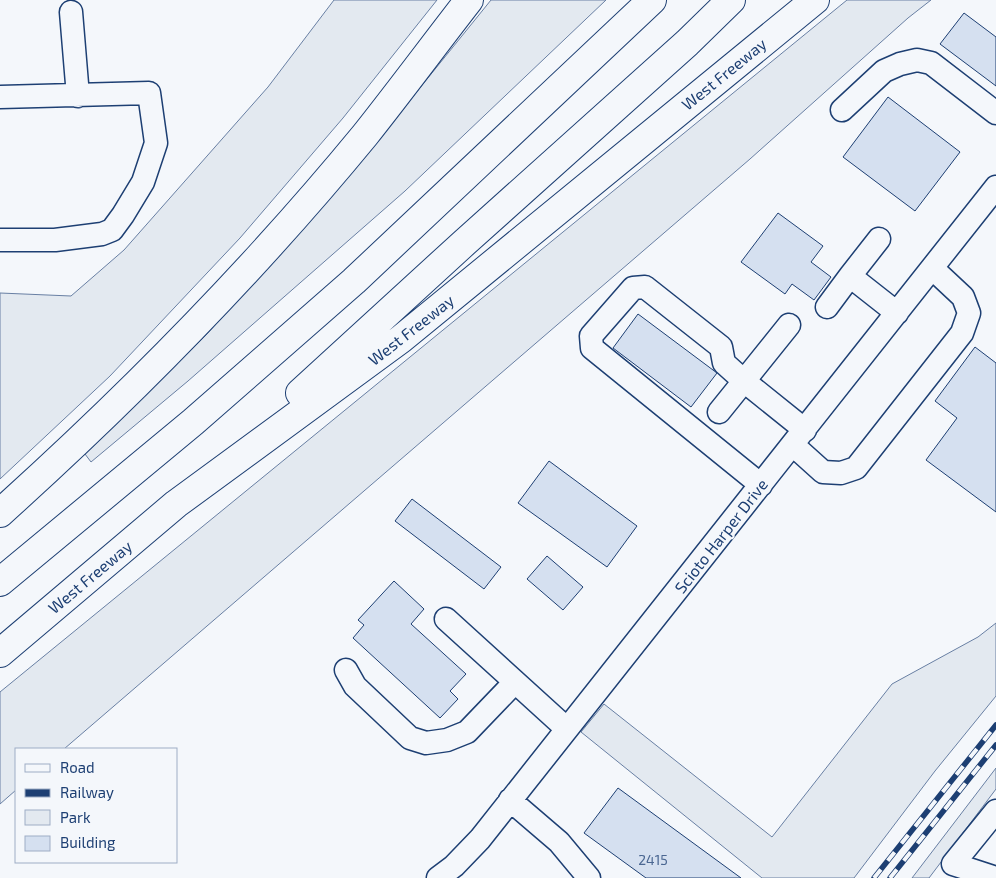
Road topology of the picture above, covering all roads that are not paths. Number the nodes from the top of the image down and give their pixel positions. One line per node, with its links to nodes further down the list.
1 (469, 0): 23 (highway)
2 (652, 0): 24 (highway)
3 (731, 0): 22 (highway)
4 (815, 0): 22 (highway, West Freeway)
5 (71, 12): 6 (street)
6 (78, 96): 7 (street); 12 (street)
7 (0, 97)
8 (842, 110): 9 (street)
9 (996, 113)
10 (996, 187): 13 (street, Scioto Harper Drive)
11 (879, 239): 14 (street)
12 (0, 240)
13 (932, 268): 16 (street, Scioto Harper Drive); 20 (street)
14 (850, 276): 15 (street); 16 (street)
15 (827, 307)
16 (897, 313): 20 (street, Scioto Harper Drive)
17 (789, 325): 18 (street)
18 (744, 381): 19 (street); 20 (street); 21 (street)
19 (719, 412)
20 (799, 437): 21 (street, Scioto Harper Drive)
21 (761, 485): 29 (street, Scioto Harper Drive)
22 (176, 504): 26 (highway, West Freeway)
23 (0, 513)
24 (0, 582)
25 (446, 619): 28 (street)
26 (0, 653)
27 (346, 670): 28 (street)
28 (515, 682): 29 (street)
29 (567, 729): 30 (street, Scioto Harper Drive)
30 (510, 800): 32 (street, Scioto Harper Drive); 33 (street)
31 (996, 811): 34 (street)
32 (451, 874)
33 (589, 878)
34 (996, 878)

